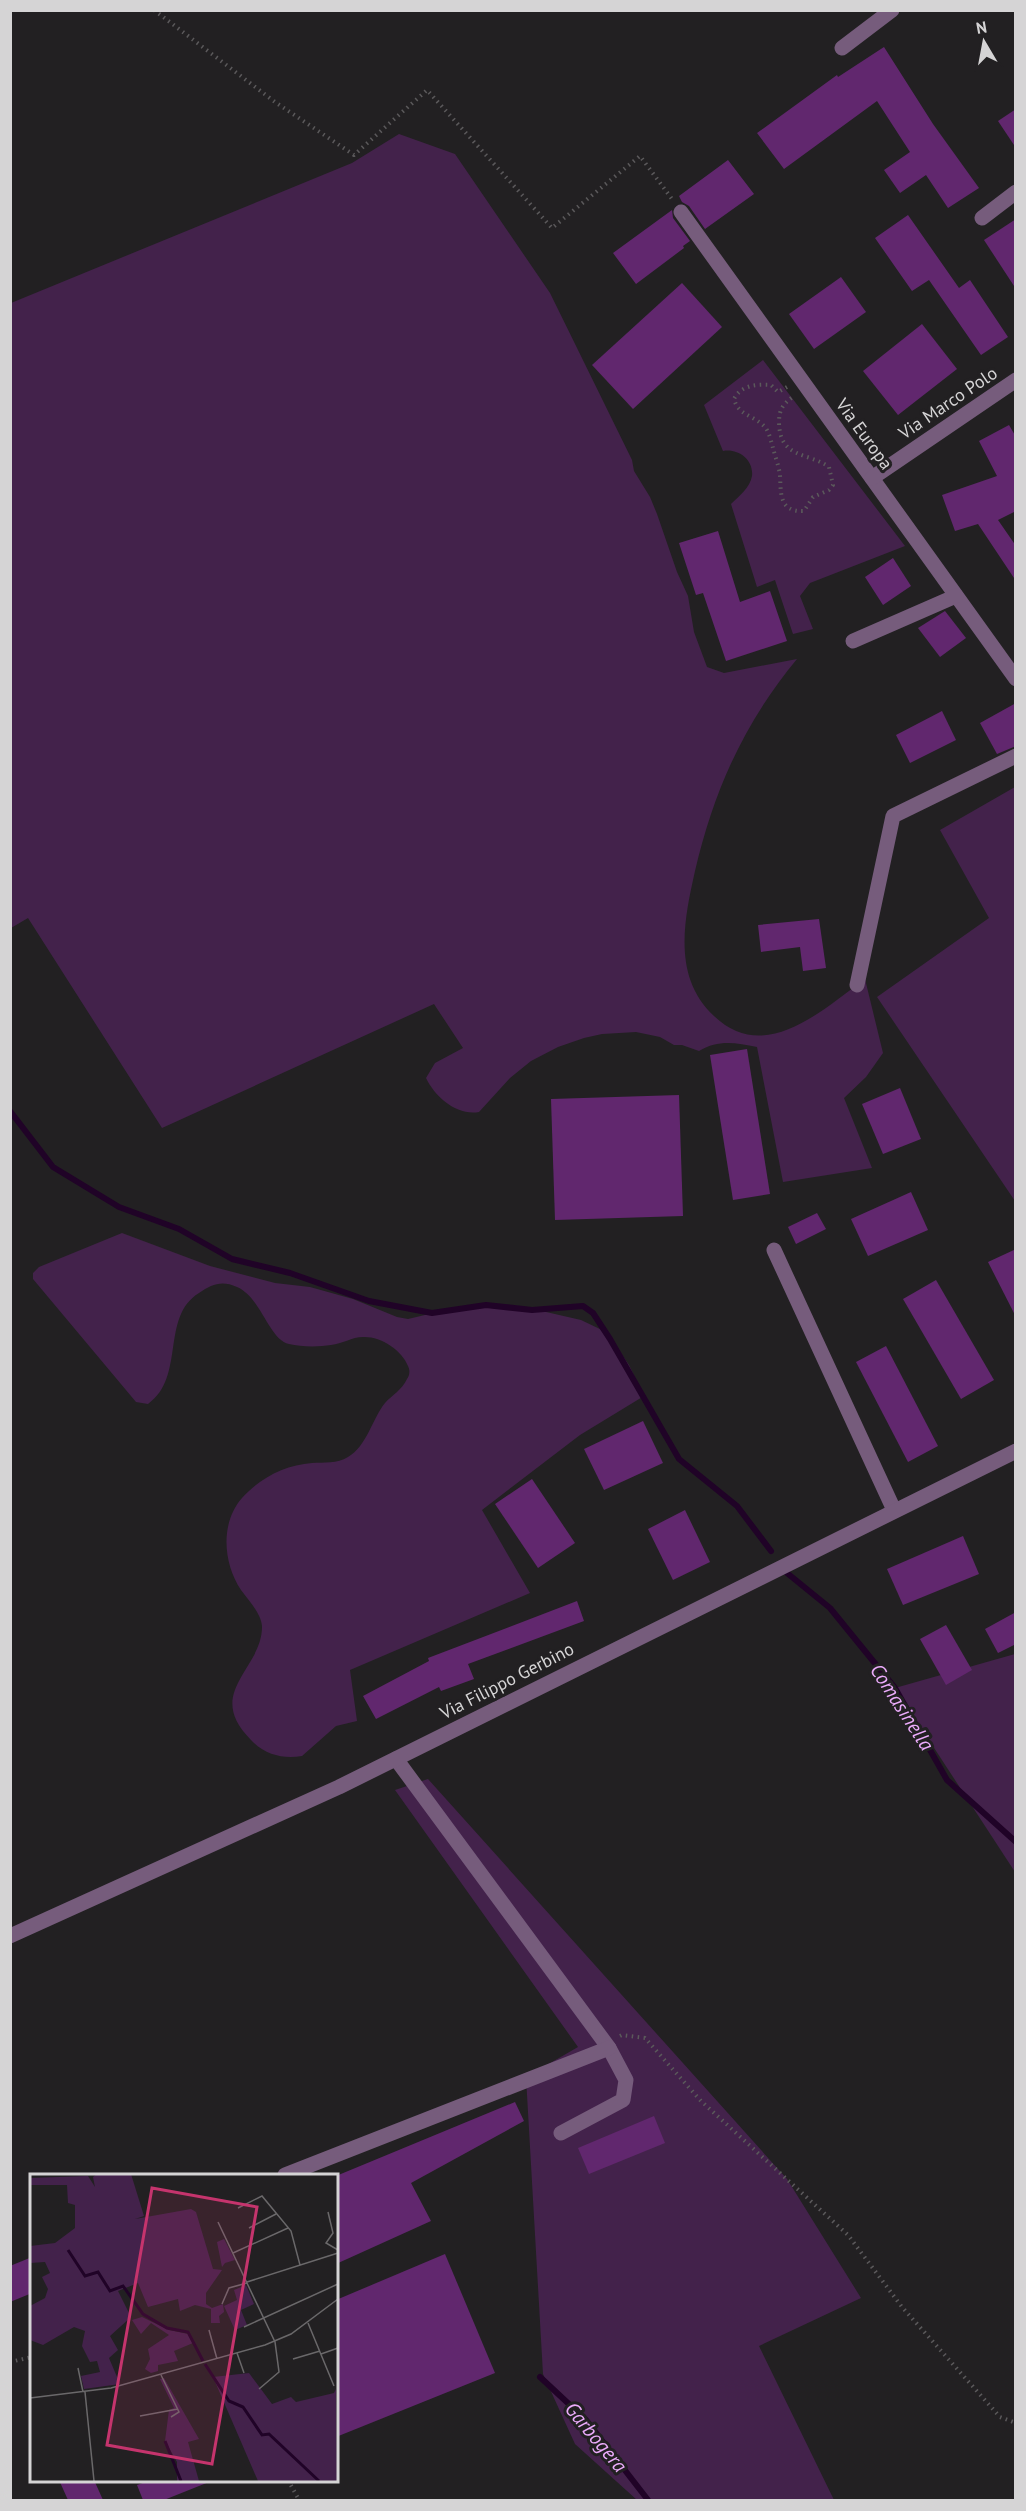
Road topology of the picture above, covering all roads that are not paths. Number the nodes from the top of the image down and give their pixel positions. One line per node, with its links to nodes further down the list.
1 (892, 10): 2 (street)
2 (842, 48)
3 (1016, 192): 5 (street)
4 (681, 212): 7 (street, Via Europa)
5 (982, 218)
6 (1016, 380): 7 (street, Via Marco Polo)
7 (872, 478): 8 (street, Via Europa)
8 (956, 596): 9 (street); 10 (street, Via Europa)
9 (853, 641)
10 (1016, 679)
11 (1016, 756): 12 (street)
12 (856, 985)
13 (774, 1250): 15 (street)
14 (1016, 1451): 15 (street, Via Filippo Gerbino)
15 (894, 1510): 16 (street, Via Filippo Gerbino)
16 (396, 1759): 17 (street, Via Filippo Gerbino); 18 (street)
17 (10, 1936)
18 (609, 2048): 19 (street); 20 (street)
19 (561, 2133)
20 (288, 2174)

